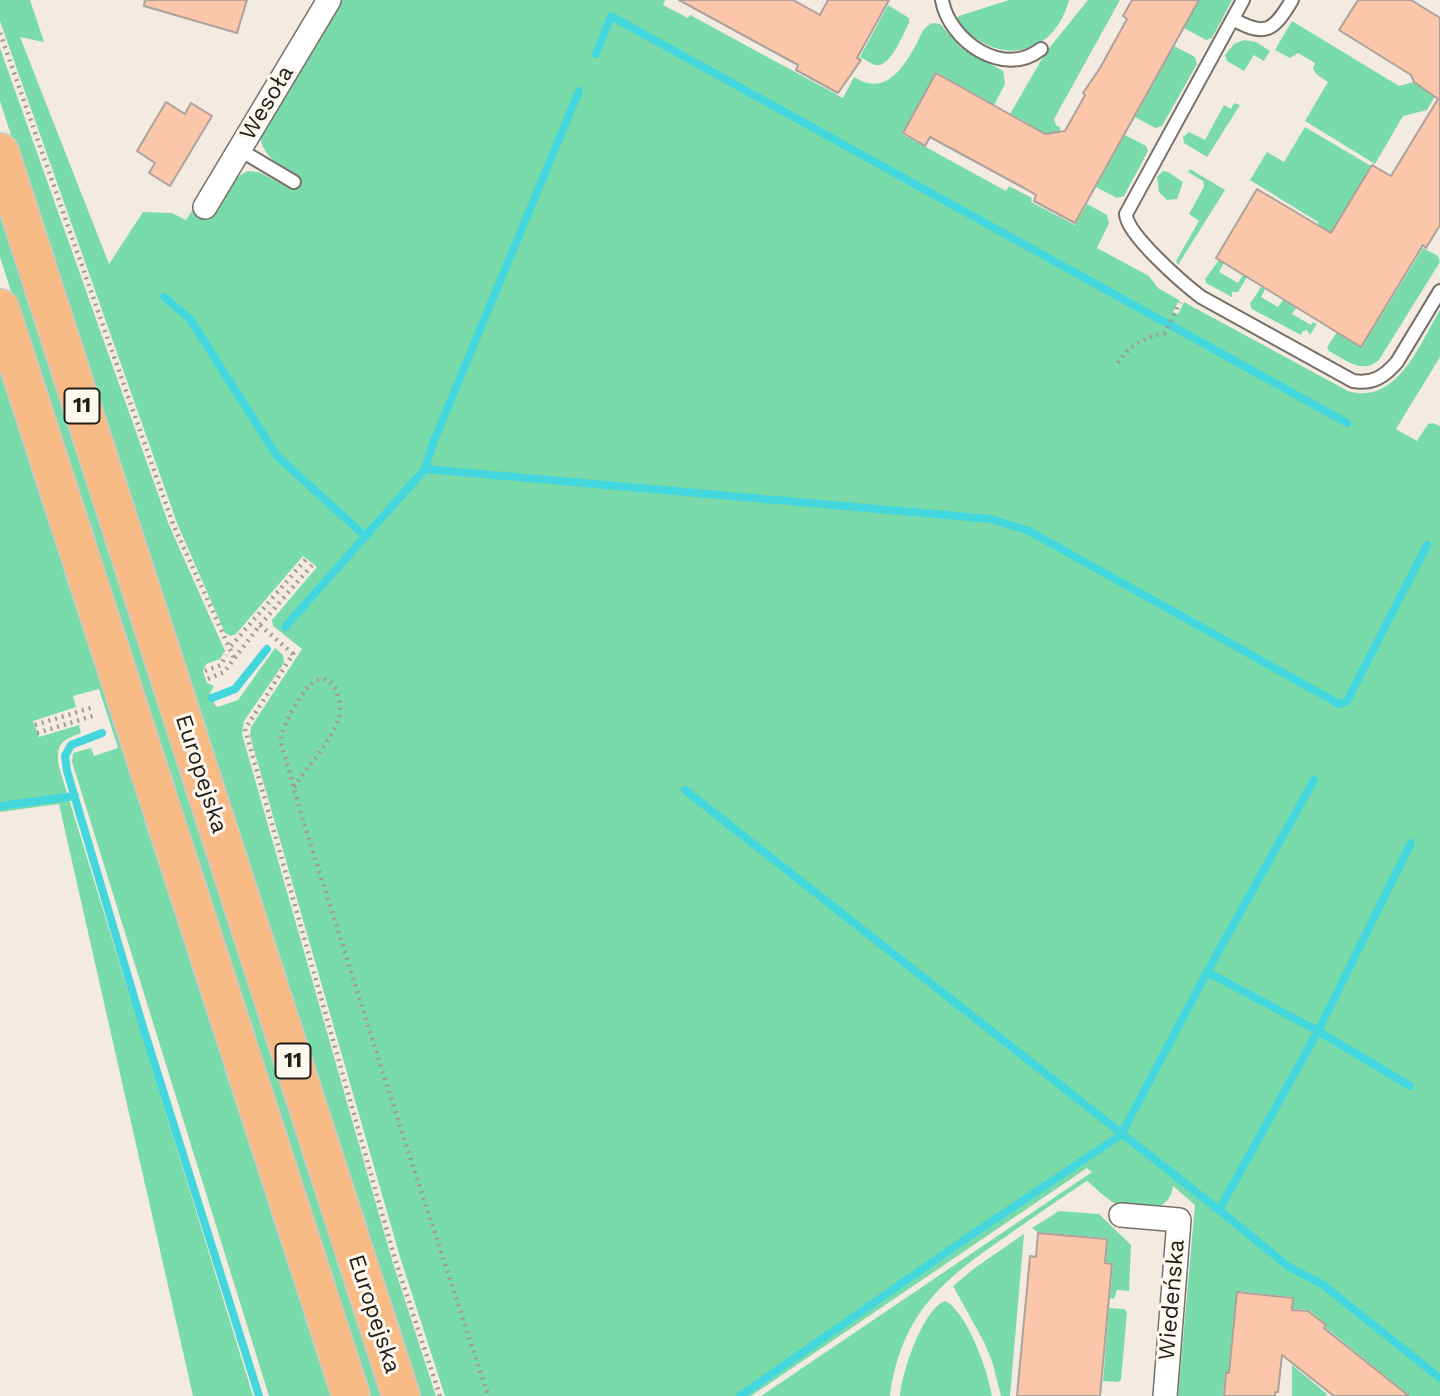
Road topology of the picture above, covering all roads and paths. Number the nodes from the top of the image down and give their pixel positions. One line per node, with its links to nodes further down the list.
1 (329, 0): 8 (street, Wesoła)
2 (942, 0): 7 (lane)
3 (1243, 0): 5 (lane)
4 (1292, 0): 5 (lane)
5 (1233, 19): 12 (lane)
6 (0, 33): 21 (path)
7 (1041, 49)
8 (240, 150): 10 (lane); 11 (street, Wesoła)
9 (0, 152): 31 (main road, Europejska / 11)
10 (293, 181)
11 (205, 207)
12 (1440, 291)
13 (0, 308): 30 (main road, Europejska / 11)
14 (1174, 315): 15 (path)
15 (1118, 363)
16 (307, 558): 19 (path)
17 (313, 564): 18 (path)
18 (260, 625): 21 (path); 32 (path)
19 (231, 646)
20 (226, 655): 22 (path)
21 (234, 658): 23 (path)
22 (205, 670)
23 (208, 679)
24 (94, 707): 26 (path)
25 (96, 715): 27 (path)
26 (35, 725)
27 (37, 733)
28 (294, 787): 28 (path); 33 (path)
29 (1121, 1215): 34 (street, Wiedeńska)
30 (351, 1396)
31 (401, 1396)
32 (440, 1396)
33 (488, 1396)
34 (1165, 1396)

